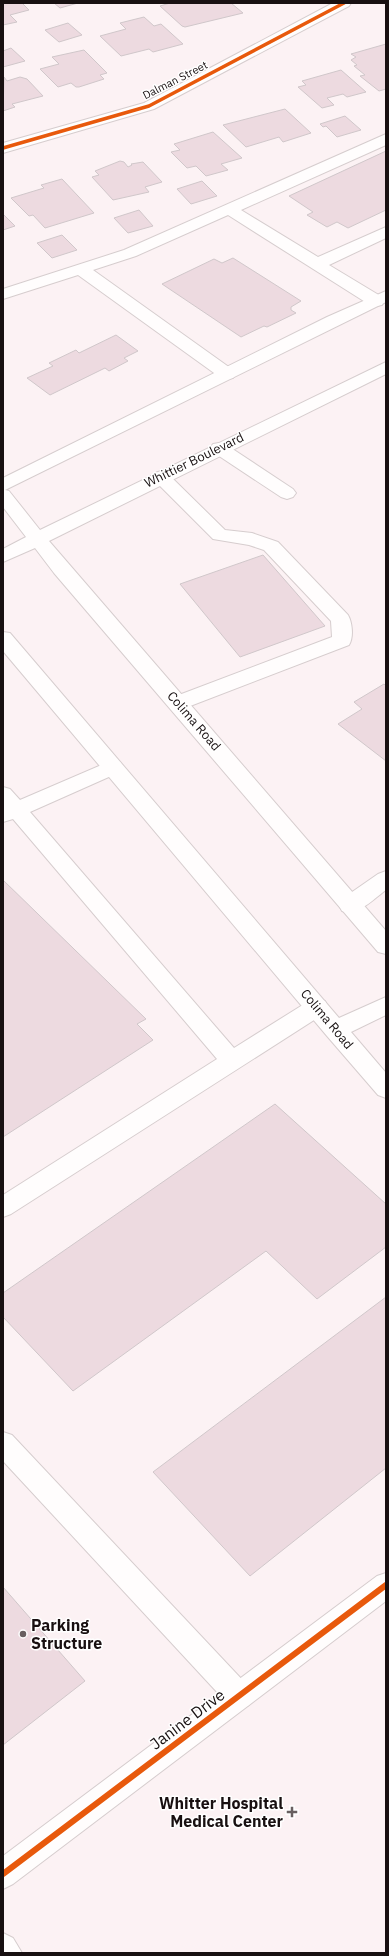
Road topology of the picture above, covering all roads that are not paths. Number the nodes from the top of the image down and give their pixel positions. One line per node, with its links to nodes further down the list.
1 (344, 3): 3 (main road, Dalman Street)
2 (386, 139): 4 (main road)
3 (3, 148)
4 (229, 209): 6 (main road); 7 (main road)
5 (386, 232): 6 (main road)
6 (317, 264): 9 (main road)
7 (80, 269): 8 (main road); 11 (main road)
8 (3, 294)
9 (381, 299): 11 (main road)
10 (386, 366): 12 (main road, Whittier Boulevard)
11 (227, 374): 14 (main road)
12 (219, 448): 13 (main road, Whittier Boulevard); 15 (main road)
13 (161, 477): 17 (main road, Whittier Boulevard); 20 (main road)
14 (3, 485)
15 (287, 493)
16 (3, 495): 17 (main road, Colima Road)
17 (37, 538): 18 (main road, Whittier Boulevard); 20 (main road, Colima Road)
18 (3, 556)
19 (3, 638): 21 (main road, Colima Road)
20 (178, 703): 25 (main road, Colima Road)
21 (113, 767): 23 (main road); 28 (main road, Colima Road)
22 (3, 794): 23 (main road)
23 (10, 813): 30 (main road)
24 (386, 879): 25 (main road)
25 (350, 905): 26 (main road, Colima Road)
26 (386, 946)
27 (386, 1005): 29 (main road)
28 (316, 1007): 29 (main road, Colima Road); 30 (main road)
29 (335, 1030): 31 (main road, Colima Road)
30 (232, 1061): 32 (main road)
31 (386, 1089)
32 (3, 1207)
33 (3, 1443): 35 (main road)
34 (386, 1585): 35 (main road, Janine Drive)
35 (239, 1696): 36 (main road, Janine Drive)
36 (3, 1874)
37 (3, 1948): 38 (main road)
38 (7, 1953)

